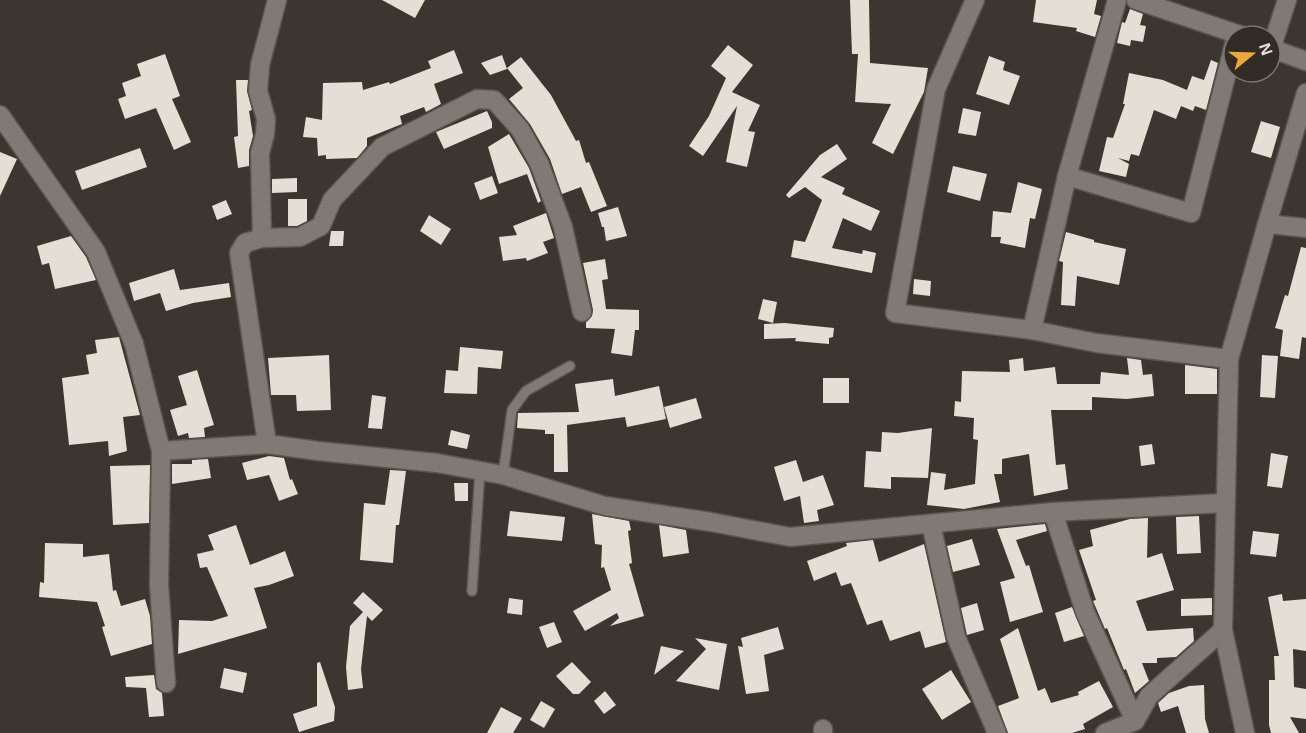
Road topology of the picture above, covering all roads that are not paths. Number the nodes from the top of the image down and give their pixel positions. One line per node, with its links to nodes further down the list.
1 (277, 0): 16 (street)
2 (975, 0): 18 (street)
3 (1117, 0): 13 (street)
4 (1287, 0): 6 (street)
5 (1148, 2): 7 (street)
6 (1279, 24)
7 (1222, 31)
8 (1282, 52): 9 (street)
9 (1306, 61)
10 (1225, 84): 13 (street)
11 (1306, 93): 14 (street)
12 (0, 116): 22 (street)
13 (1066, 176): 18 (street)
14 (1267, 224): 15 (street); 19 (street)
15 (1306, 228)
16 (262, 238): 17 (street); 21 (street)
17 (582, 312)
18 (1032, 330): 19 (street)
19 (1229, 360): 25 (street)
20 (570, 366): 24 (lane)
21 (267, 444): 22 (street); 23 (street)
22 (160, 451): 30 (street)
23 (480, 471): 24 (street); 28 (lane)
24 (502, 475): 27 (street)
25 (1225, 502): 26 (street); 29 (street)
26 (1053, 512): 27 (street); 31 (street)
27 (931, 524): 32 (street)
28 (472, 591)
29 (1223, 630): 31 (street); 34 (street)
30 (166, 683)
31 (1136, 721): 33 (street)
32 (997, 733)
33 (1105, 733)
34 (1245, 733)

